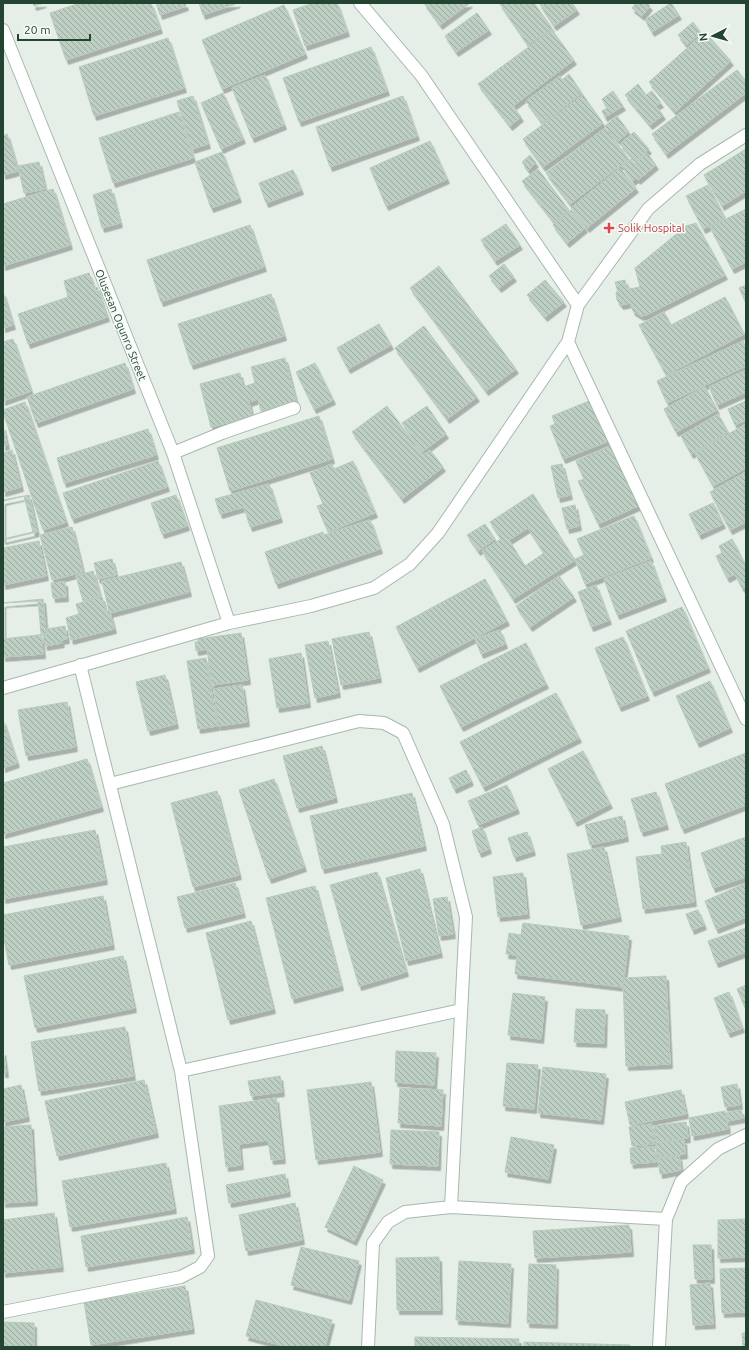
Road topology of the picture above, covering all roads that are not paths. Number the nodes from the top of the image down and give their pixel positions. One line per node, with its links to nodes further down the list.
1 (360, 3): 4 (street)
2 (3, 30): 7 (street, Olusesan Ogunro Street)
3 (746, 135): 4 (street)
4 (578, 305): 5 (street)
5 (568, 342): 8 (street); 11 (street)
6 (294, 408): 7 (street)
7 (173, 453): 8 (street, Olusesan Ogunro Street)
8 (229, 623): 9 (street)
9 (80, 665): 10 (street); 12 (street)
10 (3, 688)
11 (746, 719)
12 (110, 784): 13 (street); 14 (street)
13 (461, 1010): 14 (street); 16 (street)
14 (181, 1071): 18 (street)
15 (746, 1135): 17 (street)
16 (450, 1207): 17 (street); 19 (street)
17 (666, 1219): 20 (street)
18 (3, 1312)
19 (368, 1347)
20 (659, 1347)

